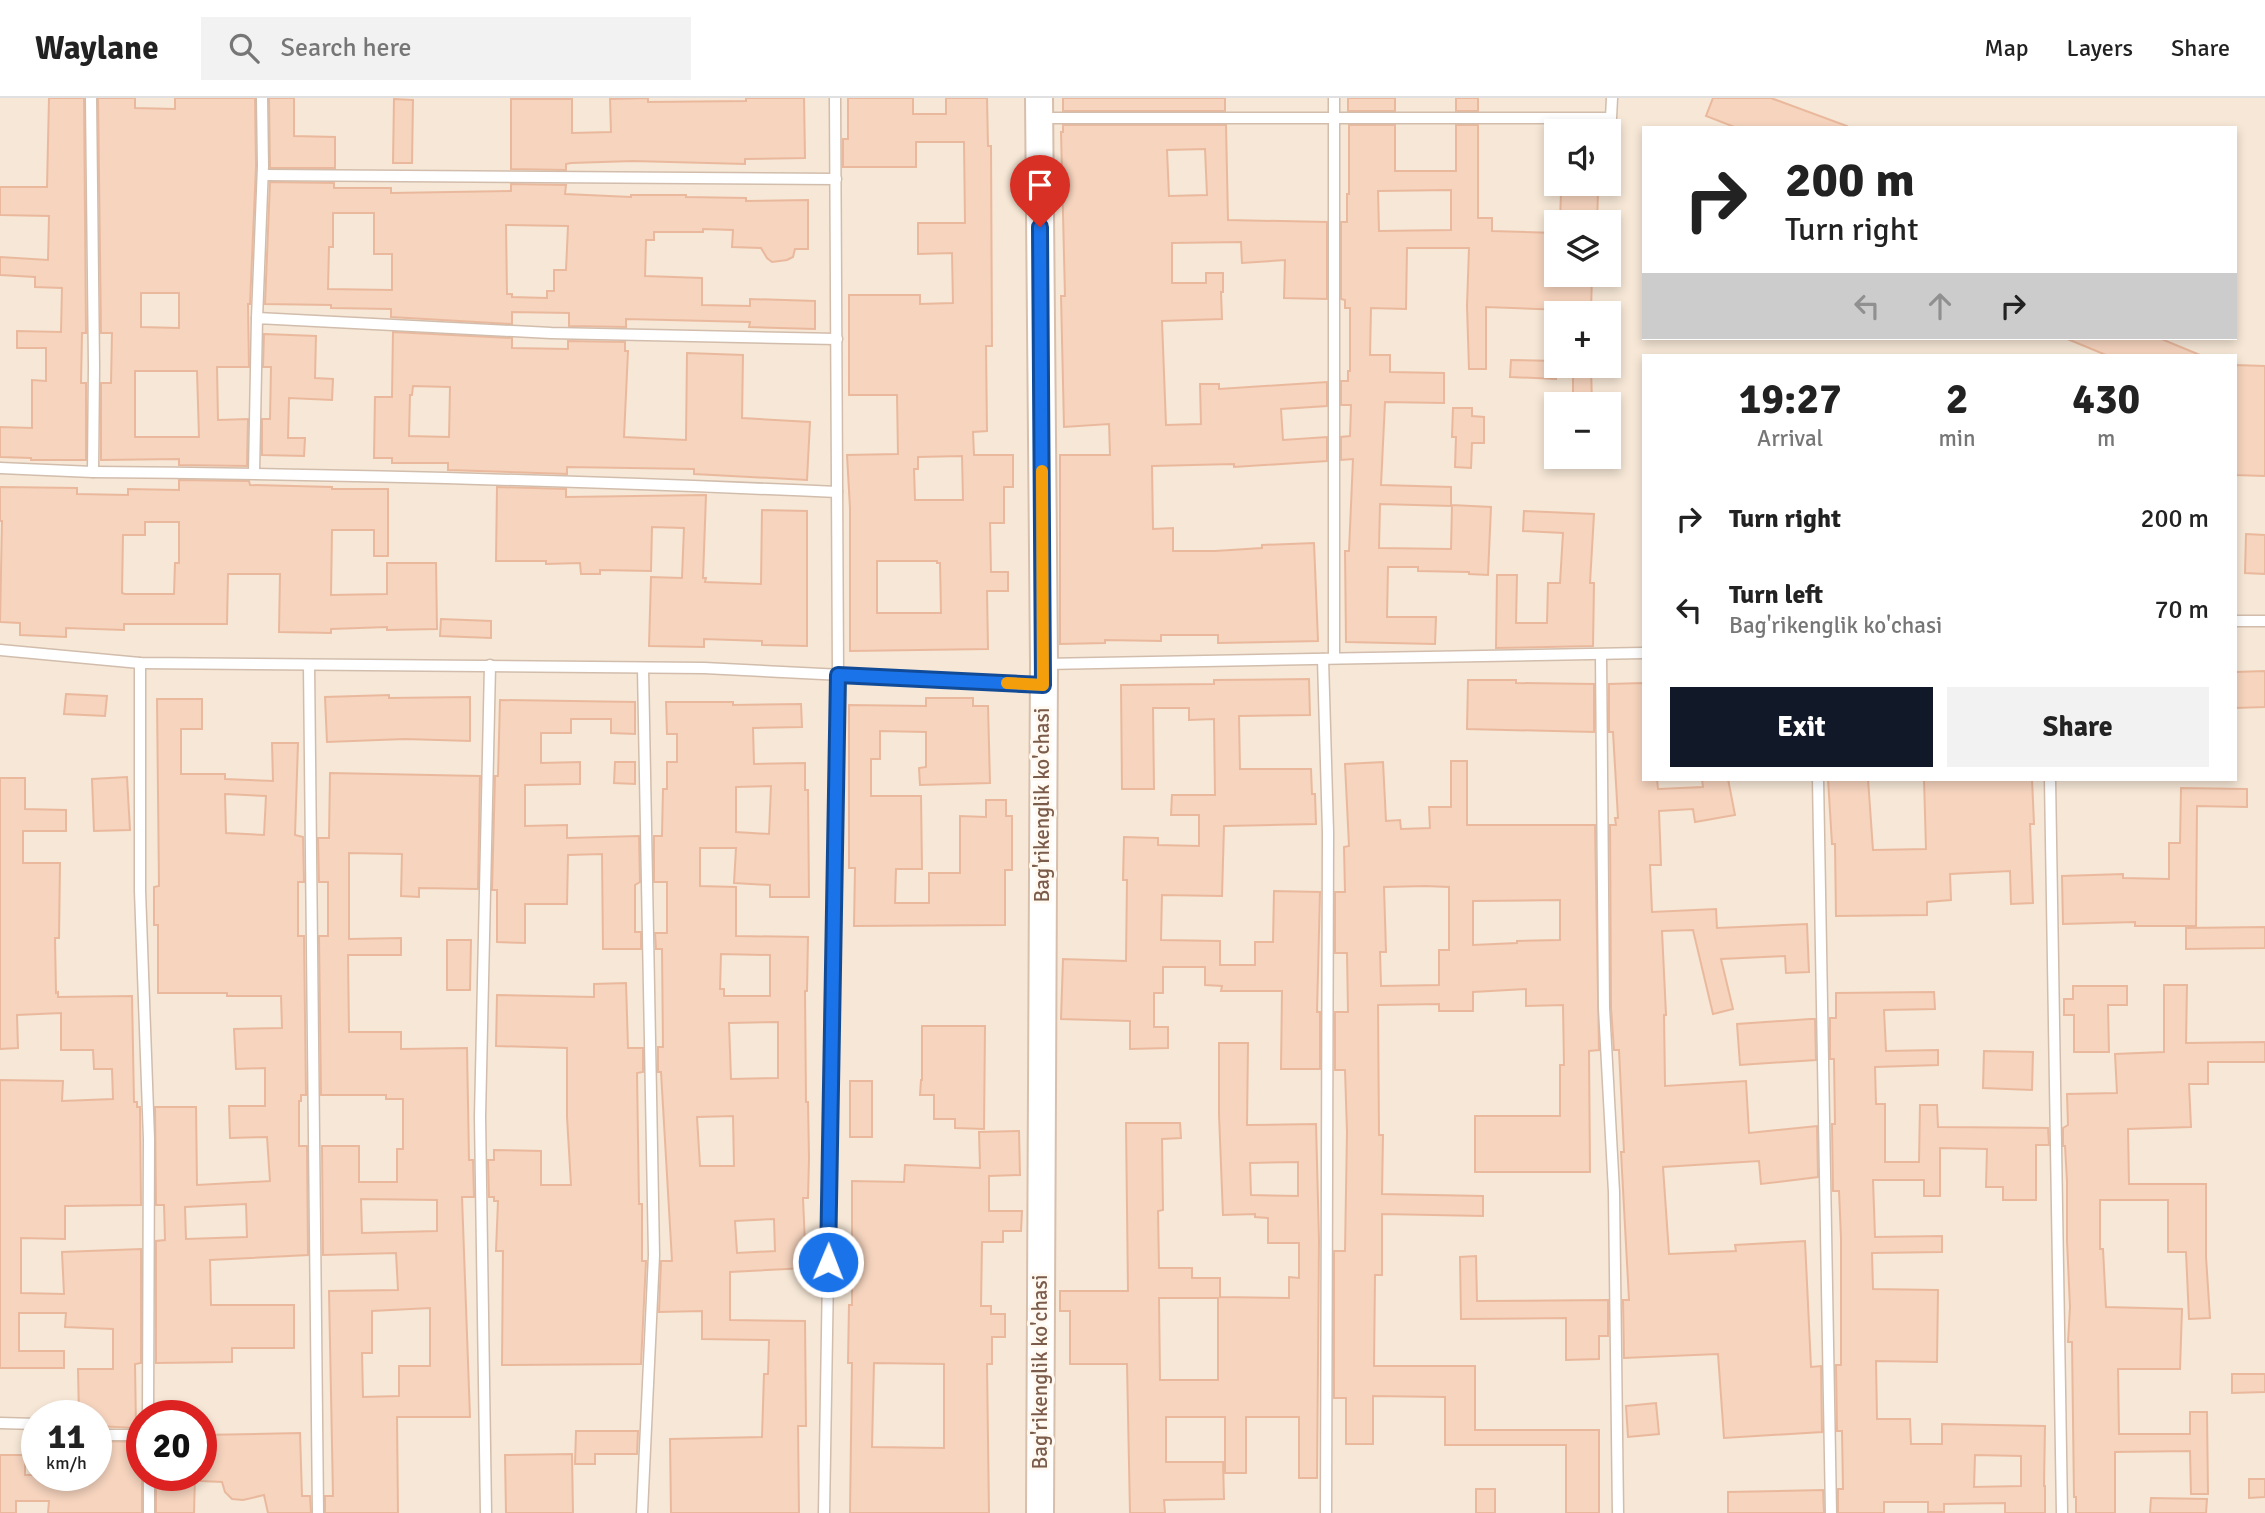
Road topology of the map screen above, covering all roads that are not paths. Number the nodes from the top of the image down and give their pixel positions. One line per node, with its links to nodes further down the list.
1 (91, 98): 13 (lane)
2 (262, 98): 8 (lane)
3 (835, 98): 9 (lane)
4 (1334, 98): 7 (lane)
5 (1612, 98): 7 (lane)
6 (1039, 108): 7 (lane); 27 (main road, Bag'rikenglik ko'chasi)
7 (1334, 118): 21 (lane)
8 (263, 175): 9 (lane); 10 (lane)
9 (836, 178): 11 (lane)
10 (257, 318): 11 (lane); 14 (lane)
11 (837, 339): 15 (lane)
12 (0, 468): 13 (lane)
13 (93, 472): 14 (lane)
14 (254, 473): 15 (lane)
15 (837, 492): 26 (lane)
16 (2237, 621): 17 (lane)
17 (2265, 621)
18 (0, 650): 22 (lane)
19 (1642, 653): 20 (lane)
20 (1601, 655): 21 (lane); 41 (lane)
21 (1329, 659): 27 (lane); 40 (lane)
22 (140, 663): 23 (lane); 30 (lane)
23 (309, 665): 24 (lane); 35 (lane)
24 (489, 665): 25 (lane); 36 (lane)
25 (643, 668): 26 (lane); 37 (lane)
26 (838, 675): 27 (lane); 38 (lane)
27 (1043, 675): 39 (main road, Bag'rikenglik ko'chasi)
28 (1818, 781): 42 (lane)
29 (2050, 781): 43 (lane)
30 (148, 1400)
31 (0, 1423): 32 (lane)
32 (21, 1424)
33 (149, 1491): 34 (lane)
34 (149, 1513)
35 (318, 1513)
36 (486, 1513)
37 (642, 1513)
38 (824, 1513)
39 (1040, 1513)
40 (1326, 1513)
41 (1618, 1513)
42 (1831, 1513)
43 (2062, 1513)

